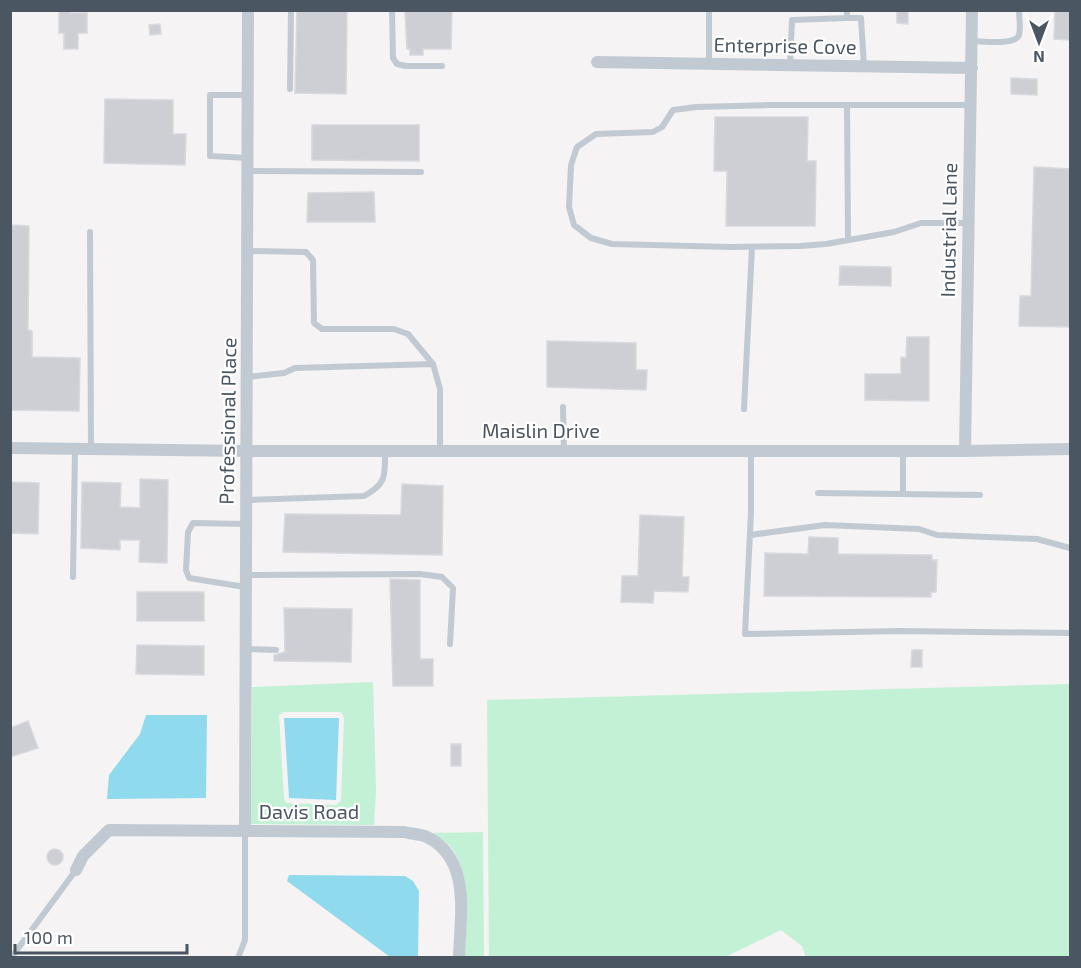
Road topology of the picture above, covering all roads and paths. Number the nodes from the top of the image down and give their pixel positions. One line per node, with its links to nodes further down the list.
1 (248, 10): 17 (street, Professional Place)
2 (291, 10): 16 (lane)
3 (392, 10): 13 (lane)
4 (709, 10): 11 (lane)
5 (847, 10): 8 (lane)
6 (972, 10): 9 (street, Industrial Lane)
7 (1019, 10): 9 (lane)
8 (847, 18): 12 (lane); 14 (lane)
9 (972, 41): 15 (street, Industrial Lane)
10 (597, 62): 11 (street, Enterprise Cove)
11 (709, 64): 12 (street, Enterprise Cove)
12 (790, 65): 14 (street, Enterprise Cove)
13 (442, 66)
14 (864, 66): 15 (street, Enterprise Cove)
15 (972, 68): 19 (street, Industrial Lane)
16 (290, 89)
17 (248, 95): 20 (street, Professional Place); 20 (lane)
18 (847, 105): 19 (lane); 25 (lane); 26 (lane)
19 (971, 105): 23 (street, Industrial Lane)
20 (248, 158): 21 (street, Professional Place)
21 (248, 171): 22 (lane); 27 (street, Professional Place)
22 (421, 172)
23 (969, 223): 25 (lane); 42 (street, Industrial Lane)
24 (90, 232): 35 (lane)
25 (848, 239): 26 (lane)
26 (752, 247): 31 (lane)
27 (248, 251): 28 (lane); 29 (street, Professional Place)
28 (433, 364): 29 (lane); 38 (lane)
29 (248, 377): 36 (street, Professional Place)
30 (563, 407): 39 (lane)
31 (744, 409)
32 (10, 448): 33 (street, Maislin Drive)
33 (75, 449): 35 (street, Maislin Drive); 50 (lane)
34 (1071, 449): 42 (street, Maislin Drive)
35 (91, 450): 36 (street, Maislin Drive)
36 (248, 451): 37 (street, Maislin Drive); 46 (street, Professional Place)
37 (385, 451): 38 (street, Maislin Drive); 46 (lane)
38 (440, 451): 39 (street, Maislin Drive)
39 (564, 451): 40 (street, Maislin Drive)
40 (751, 451): 41 (street, Maislin Drive); 48 (lane)
41 (903, 451): 42 (street, Maislin Drive); 44 (lane)
42 (965, 451)
43 (818, 493): 44 (lane)
44 (903, 494): 45 (lane)
45 (980, 495)
46 (247, 500): 47 (street, Professional Place)
47 (246, 524): 51 (street, Professional Place); 51 (lane)
48 (750, 535): 49 (lane); 52 (lane)
49 (1071, 548)
50 (73, 578)
51 (245, 581): 53 (lane); 54 (street, Professional Place)
52 (1071, 633)
53 (450, 644)
54 (246, 649): 55 (lane); 56 (street, Professional Place)
55 (276, 650)
56 (245, 831): 57 (street, Davis Road); 59 (lane); 60 (street, Davis Road)
57 (76, 870): 58 (lane)
58 (11, 957)
59 (238, 957)
60 (459, 957)

